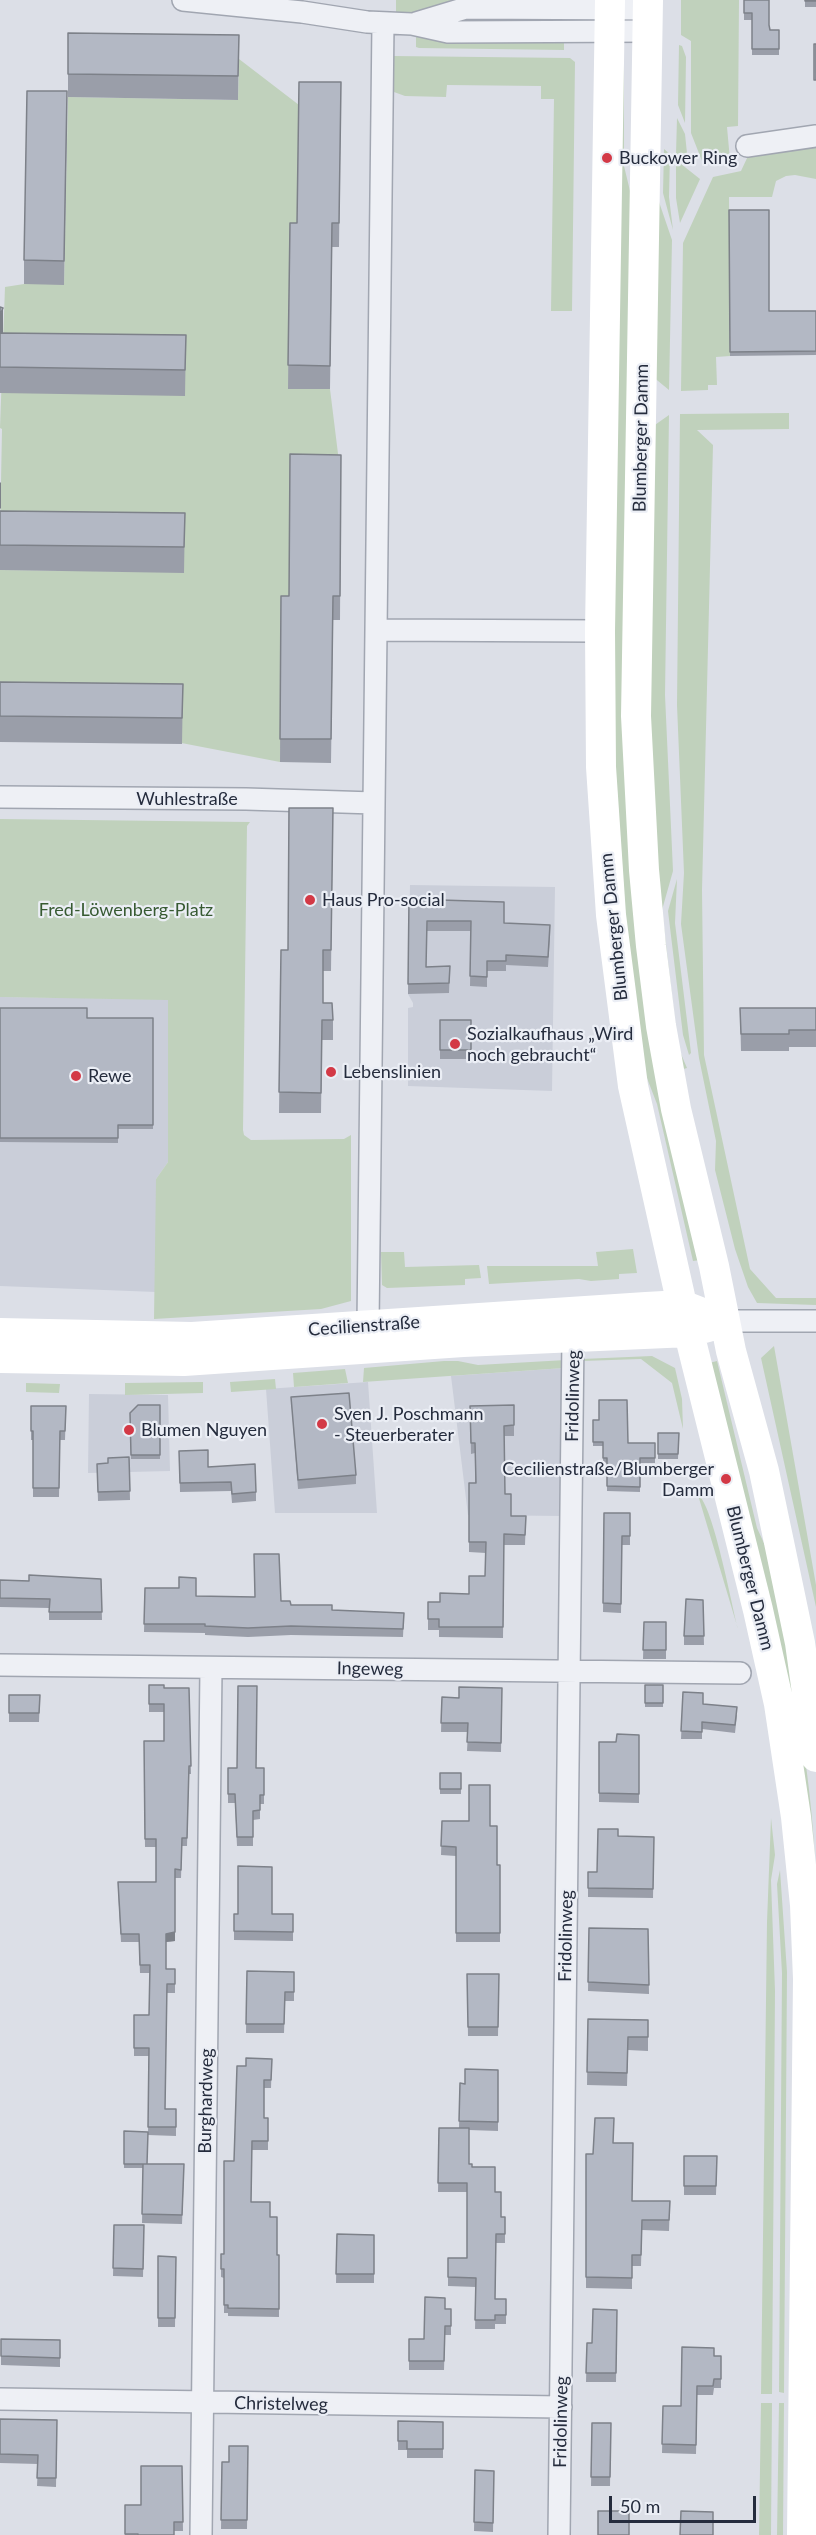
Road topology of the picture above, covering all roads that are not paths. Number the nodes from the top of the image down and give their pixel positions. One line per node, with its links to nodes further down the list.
1 (183, 0): 4 (street)
2 (609, 13): 3 (street); 4 (street); 8 (main road, Blumberger Damm)
3 (648, 13): 12 (main road, Blumberger Damm)
4 (383, 23): 7 (street)
5 (816, 136): 6 (street)
6 (747, 146)
7 (376, 630): 8 (street); 10 (street)
8 (600, 632): 11 (main road, Blumberger Damm)
9 (0, 797): 10 (street, Wuhlestraße)
10 (374, 803): 14 (street)
11 (686, 1319): 12 (main road, Cecilienstraße); 14 (main road, Cecilienstraße); 16 (main road, Cecilienstraße); 28 (main road, Blumberger Damm)
12 (725, 1321): 13 (street, Cecilienstraße); 22 (main road, Blumberger Damm)
13 (816, 1321)
14 (368, 1325): 15 (main road, Cecilienstraße)
15 (0, 1333)
16 (573, 1337): 17 (main road, Cecilienstraße); 20 (street, Fridolinweg)
17 (0, 1358)
18 (0, 1665): 19 (street, Ingeweg)
19 (211, 1668): 20 (street, Ingeweg); 24 (street, Burghardweg)
20 (569, 1671): 21 (street, Ingeweg); 25 (street, Fridolinweg)
21 (740, 1673)
22 (816, 1757)
23 (0, 2399): 24 (street, Christelweg)
24 (203, 2403): 25 (street, Christelweg); 26 (street, Burghardweg)
25 (561, 2407): 27 (street, Fridolinweg)
26 (201, 2535)
27 (559, 2535)
28 (802, 2535)

